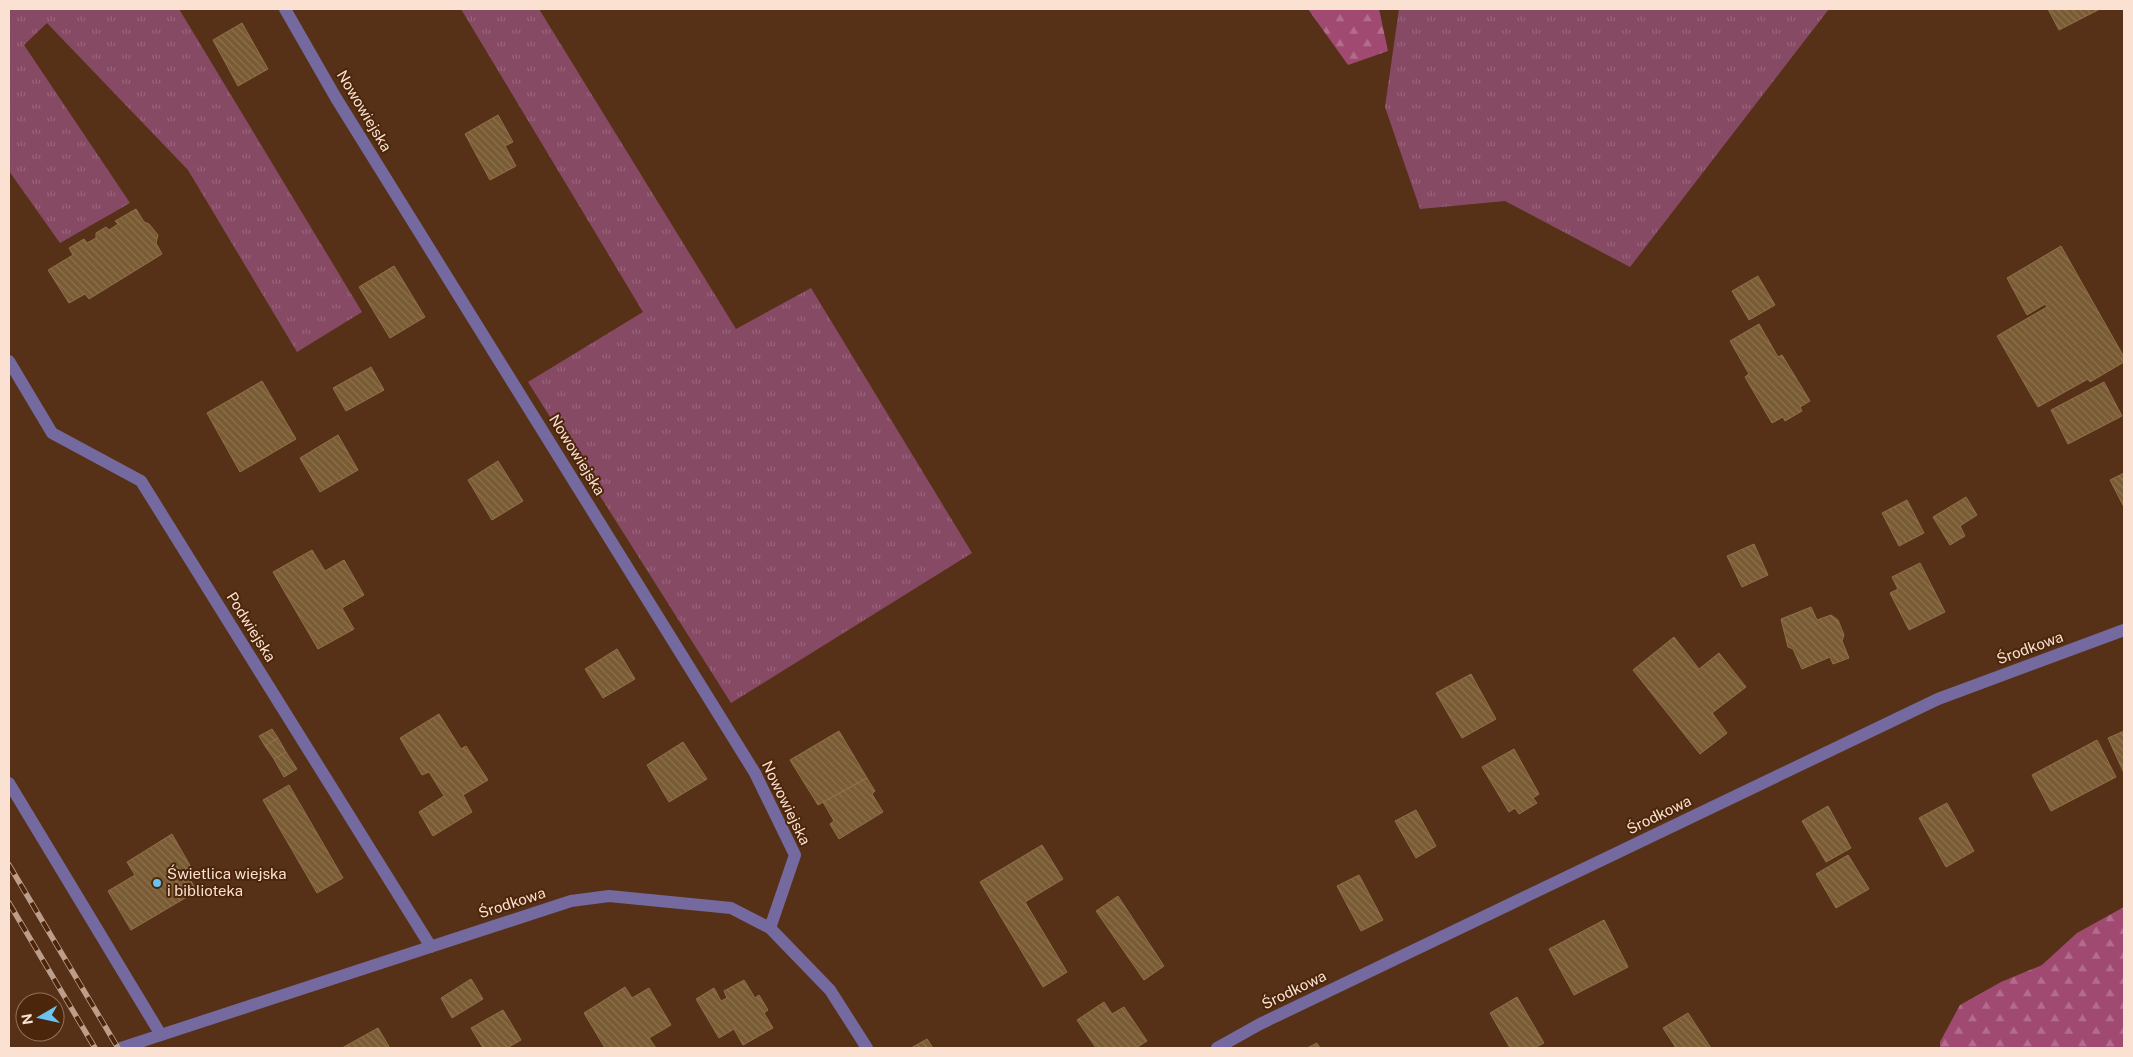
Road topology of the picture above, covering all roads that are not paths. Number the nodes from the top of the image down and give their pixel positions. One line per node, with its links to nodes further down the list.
1 (285, 9): 5 (street, Nowowiejska)
2 (9, 361): 6 (street, Podwiejska)
3 (2124, 630): 10 (street, Środkowa)
4 (9, 783): 7 (street)
5 (770, 928): 6 (street, Środkowa); 9 (street, Środkowa)
6 (431, 947): 7 (street, Środkowa)
7 (161, 1035): 8 (street, Środkowa)
8 (121, 1048)
9 (867, 1048)
10 (1217, 1048)

